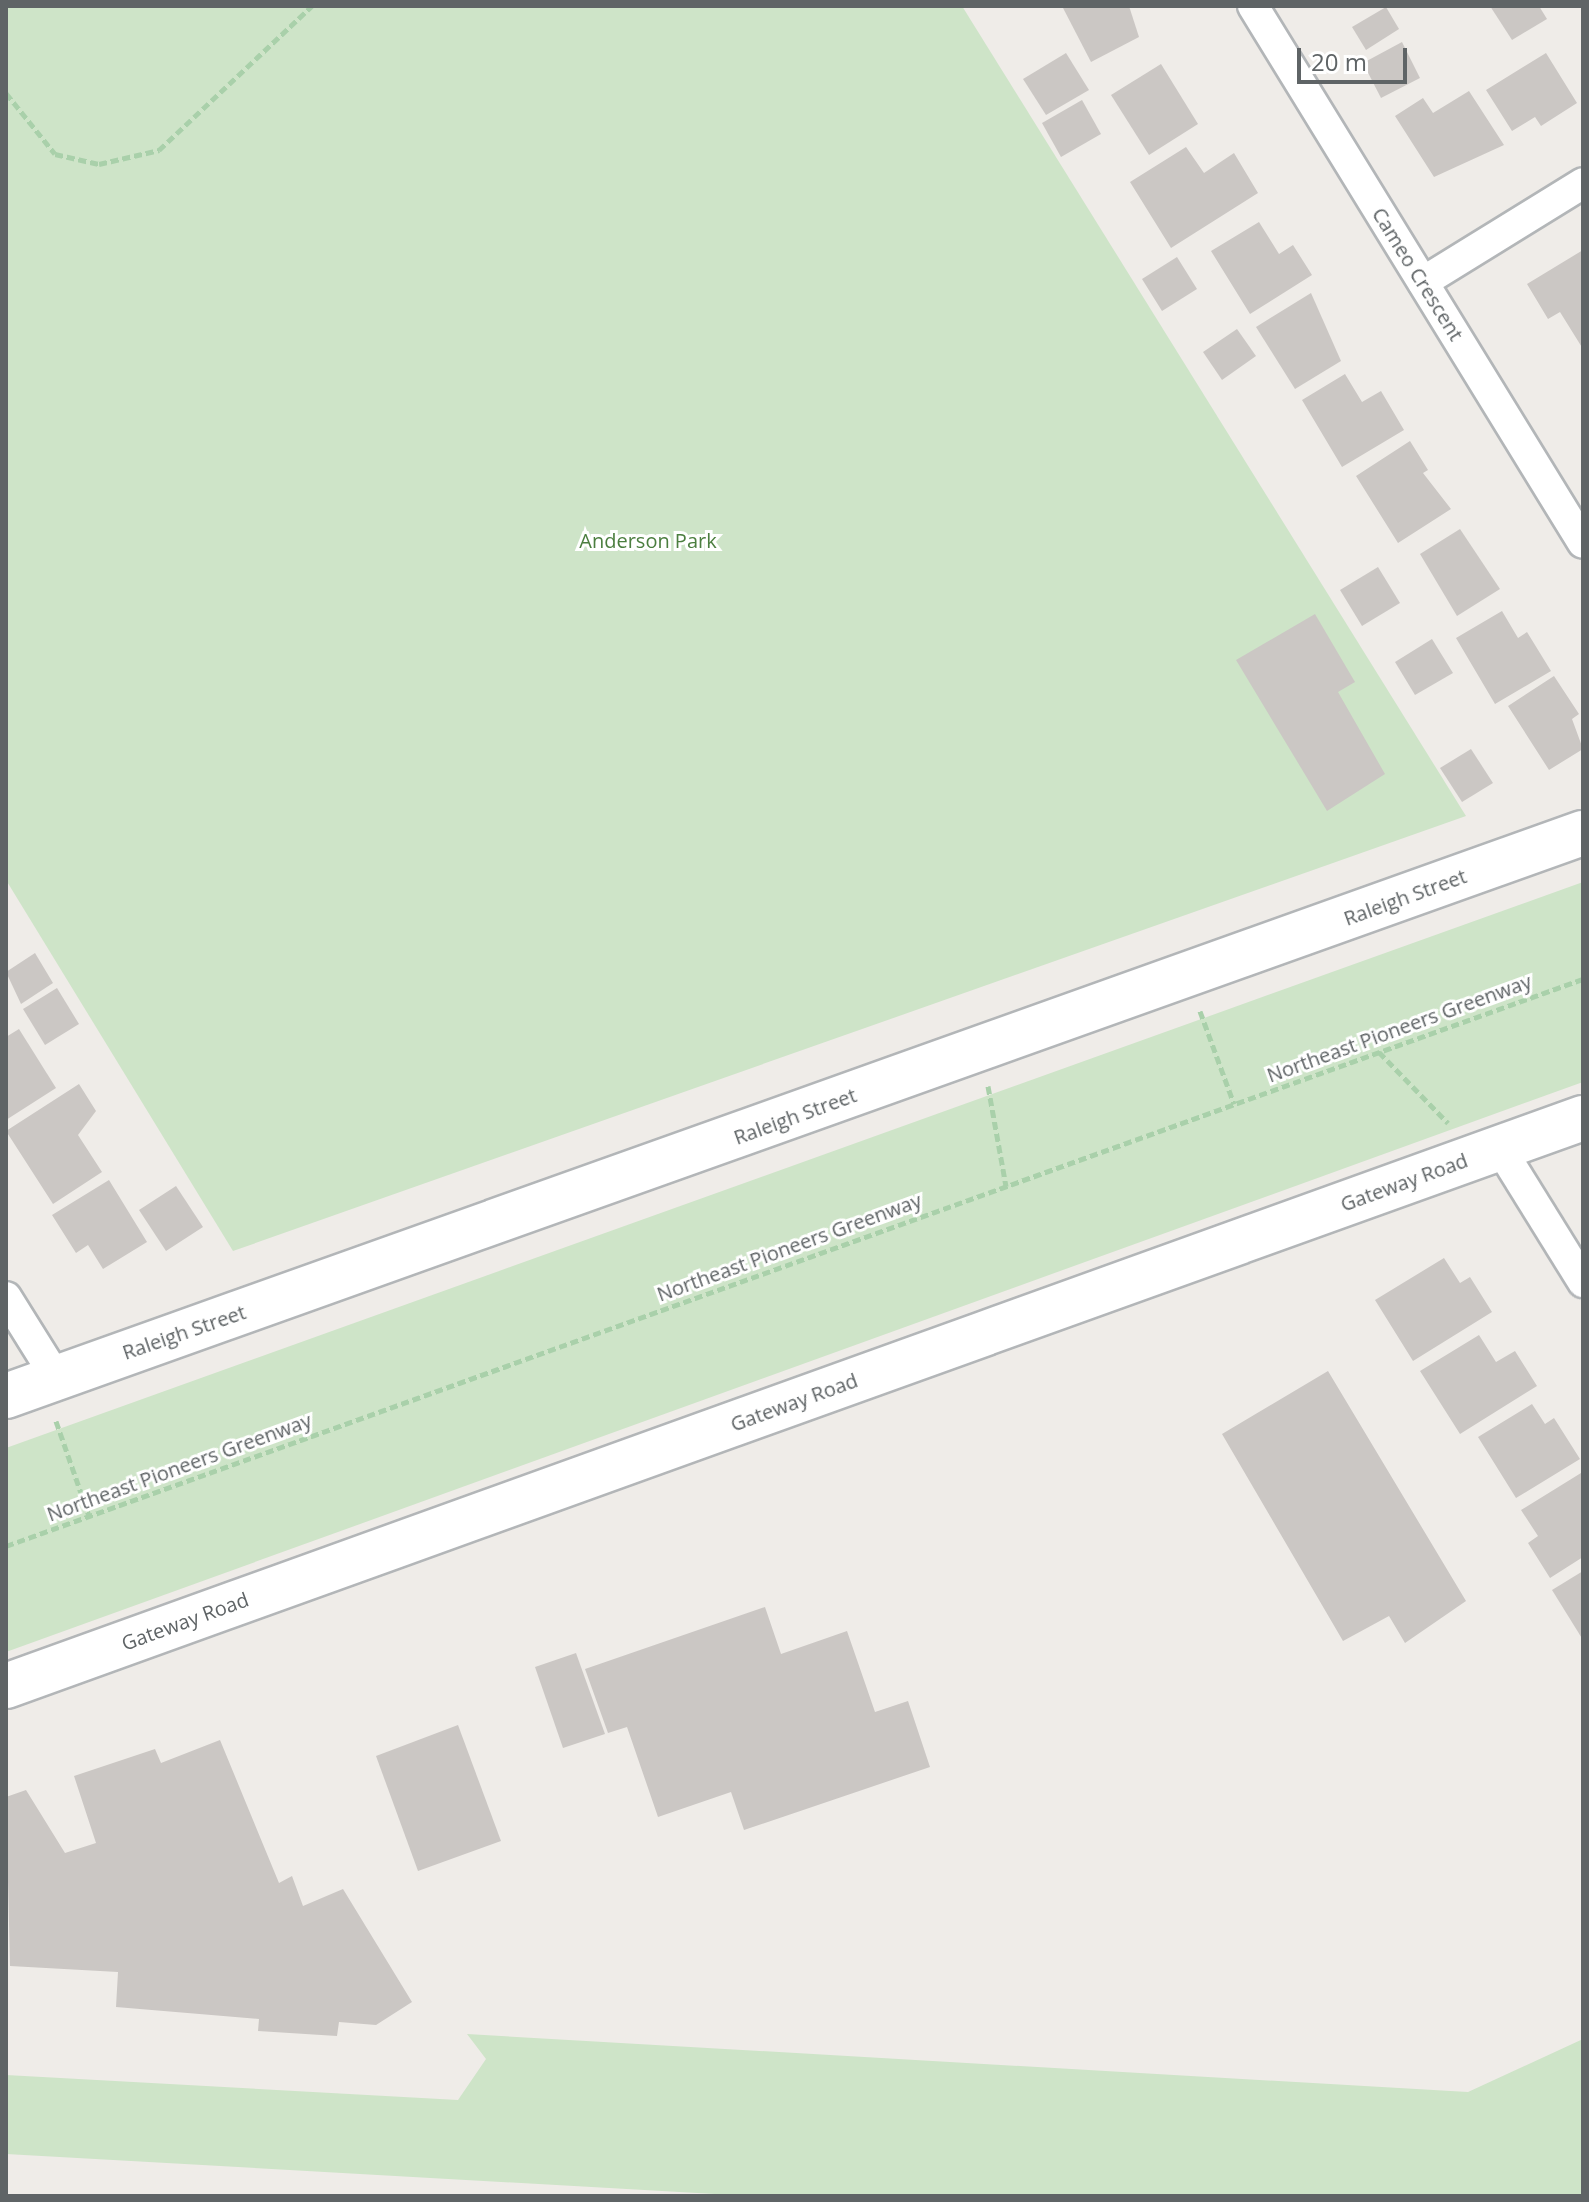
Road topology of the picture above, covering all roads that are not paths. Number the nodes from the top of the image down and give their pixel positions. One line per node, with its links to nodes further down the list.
1 (1253, 6): 3 (street, Cameo Crescent)
2 (1583, 183): 3 (street)
3 (1423, 282): 4 (street, Cameo Crescent)
4 (1583, 543)
5 (1583, 833): 10 (main road, Raleigh Street)
6 (1583, 1118): 7 (main road, Gateway Road)
7 (1490, 1152): 8 (street); 11 (main road, Gateway Road)
8 (1583, 1282)
9 (6, 1297): 10 (street)
10 (35, 1385)
11 (6, 1686)

